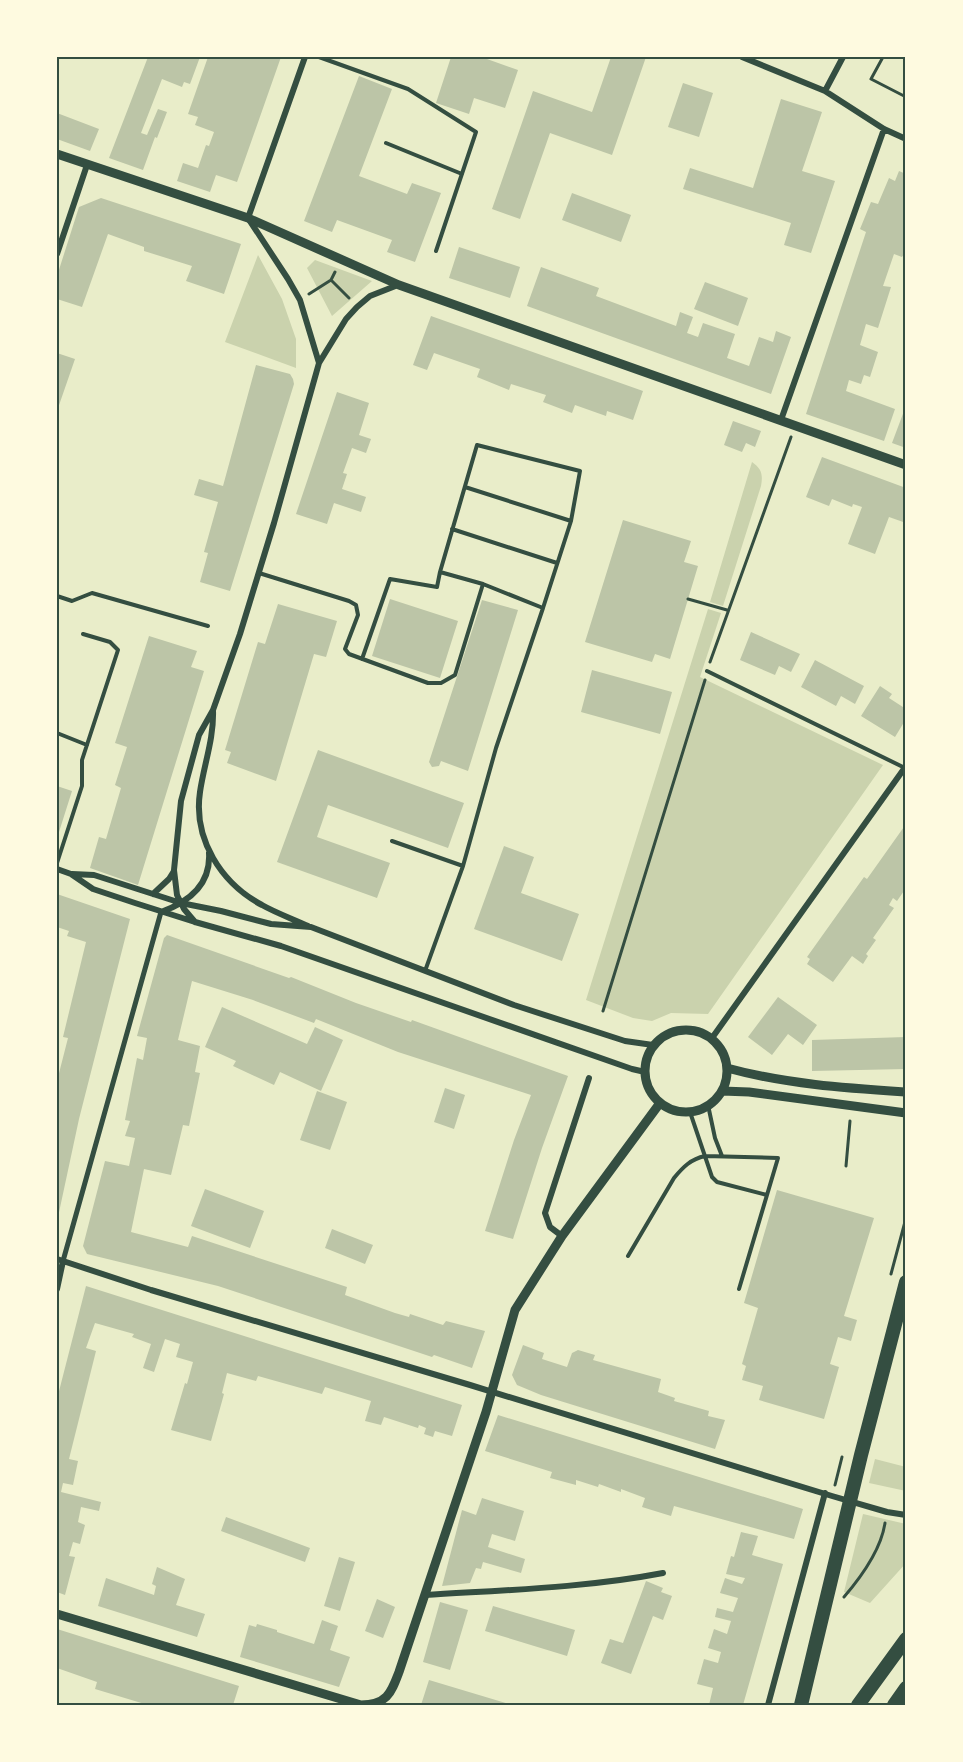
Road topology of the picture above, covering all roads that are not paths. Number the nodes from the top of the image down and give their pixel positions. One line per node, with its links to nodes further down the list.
1 (305, 57): 12 (street)
2 (319, 57): 11 (lane)
3 (742, 57): 5 (street)
4 (843, 57): 5 (street)
5 (825, 92): 6 (street)
6 (884, 129): 7 (street); 17 (street)
7 (906, 139)
8 (386, 143): 11 (lane)
9 (57, 154): 10 (street)
10 (87, 165): 12 (street); 14 (street)
11 (462, 174): 13 (lane)
12 (248, 218): 15 (street); 16 (street)
13 (436, 251)
14 (57, 254)
15 (399, 285): 16 (street); 17 (street)
16 (319, 363): 24 (street)
17 (781, 420): 18 (street)
18 (906, 465)
19 (465, 487): 20 (lane); 20 (lane); 21 (lane)
20 (571, 521): 22 (lane)
21 (452, 530): 22 (lane); 23 (lane)
22 (557, 563): 27 (lane)
23 (440, 572): 25 (lane); 30 (lane)
24 (259, 573): 30 (lane); 32 (street)
25 (483, 584): 27 (lane); 30 (lane)
26 (57, 596): 28 (lane)
27 (543, 608): 39 (lane)
28 (208, 626)
29 (83, 634): 34 (lane)
30 (362, 659)
31 (707, 671): 35 (lane)
32 (213, 710): 37 (street); 41 (street)
33 (57, 734): 34 (lane)
34 (87, 745): 38 (lane)
35 (905, 767): 49 (street)
36 (392, 841): 39 (lane)
37 (209, 850): 44 (street); 47 (street)
38 (57, 863)
39 (463, 867): 48 (lane)
40 (57, 869): 42 (street)
41 (174, 870): 43 (street); 44 (street)
42 (71, 874): 43 (street); 45 (street)
43 (153, 894): 44 (street)
44 (181, 903): 45 (street); 46 (street); 47 (street)
45 (161, 912): 46 (street); 65 (street)
46 (195, 922): 52 (street)
47 (311, 927): 48 (street)
48 (425, 972): 50 (street)
49 (712, 1038): 50 (street); 51 (street)
50 (654, 1045): 52 (street)
51 (727, 1068): 54 (street); 55 (street)
52 (645, 1072): 56 (street)
53 (589, 1078): 63 (street)
54 (722, 1091): 57 (street); 59 (street)
55 (906, 1092)
56 (660, 1102): 58 (street); 63 (street)
57 (708, 1105): 58 (street); 61 (lane)
58 (690, 1112): 60 (lane)
59 (906, 1113)
60 (705, 1156): 61 (lane); 62 (lane); 64 (lane)
61 (722, 1156): 62 (lane)
62 (767, 1195): 68 (lane)
63 (562, 1236): 69 (street)
64 (628, 1256)
65 (60, 1260): 67 (street); 69 (street)
66 (906, 1282): 79 (highway)
67 (57, 1288)
68 (739, 1289)
69 (491, 1392): 70 (street); 73 (street)
70 (825, 1493): 71 (street); 78 (street)
71 (906, 1515)
72 (663, 1573): 73 (street)
73 (425, 1595): 77 (street)
74 (57, 1614): 77 (street)
75 (906, 1639): 80 (highway)
76 (906, 1688): 81 (highway)
77 (380, 1704)
78 (768, 1705)
79 (801, 1705)
80 (858, 1705)
81 (894, 1705)

